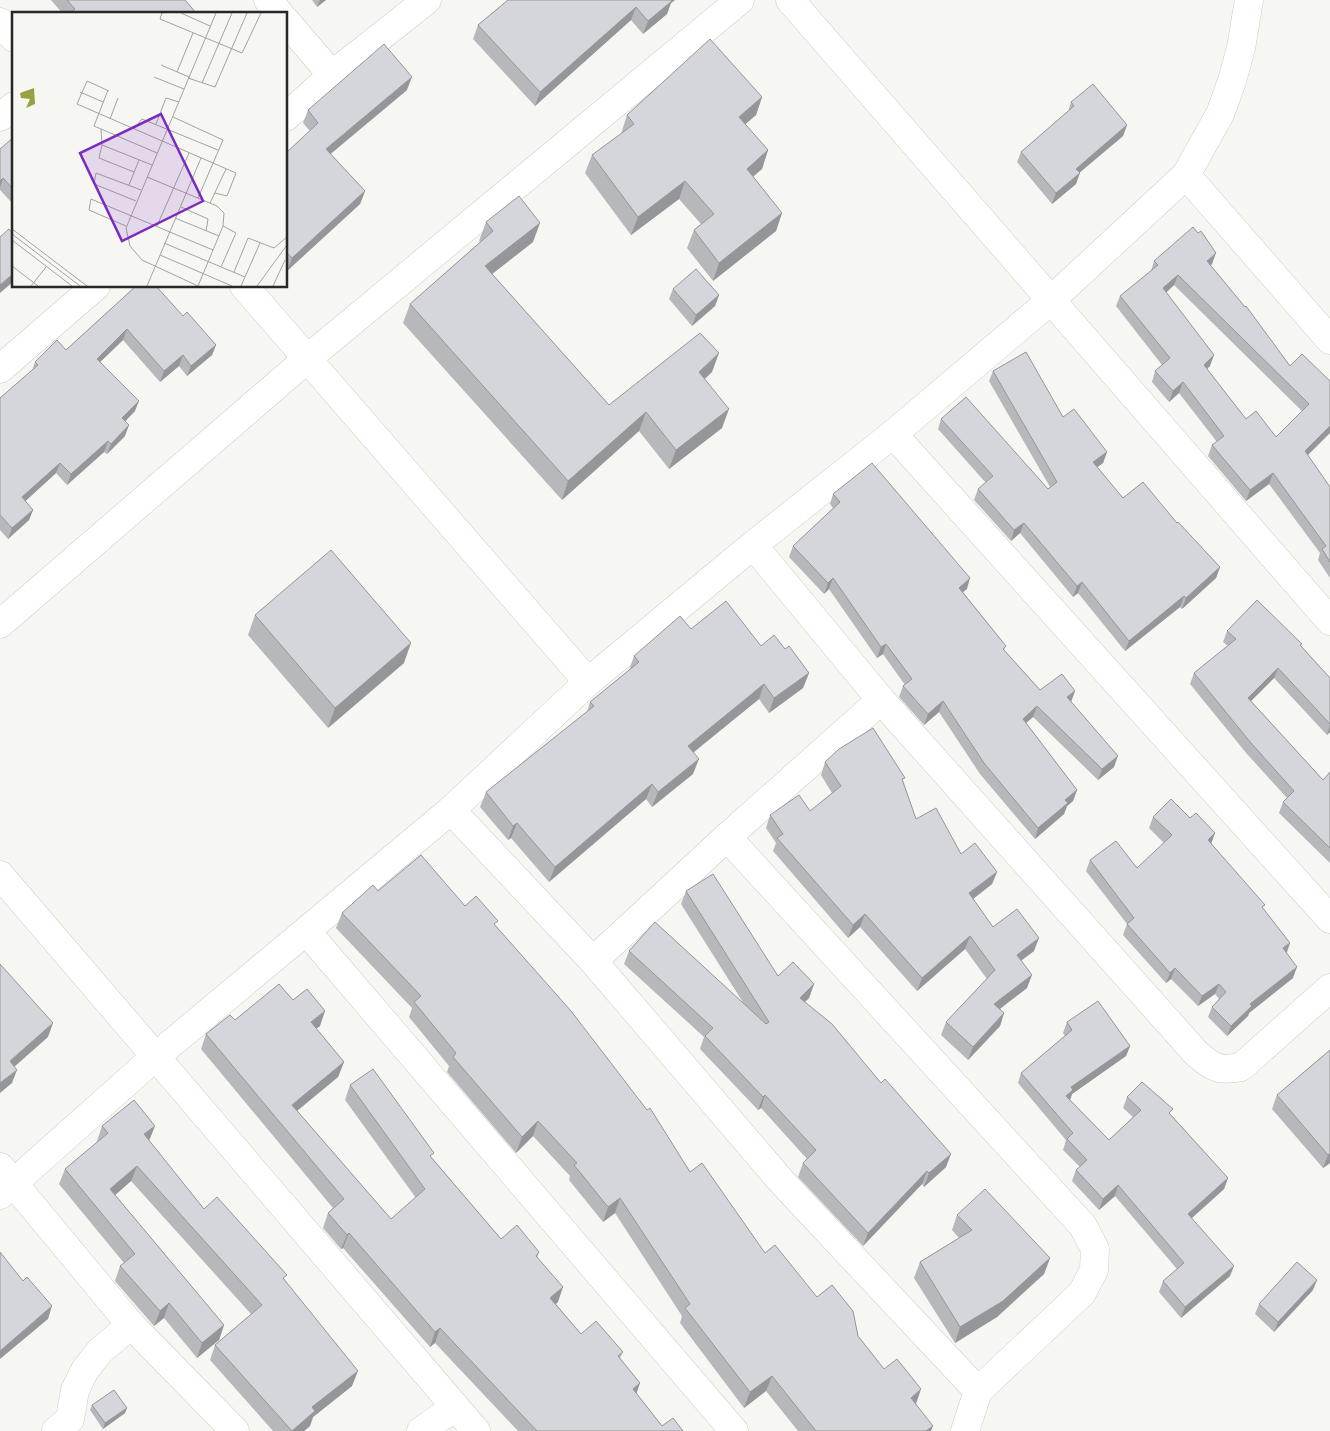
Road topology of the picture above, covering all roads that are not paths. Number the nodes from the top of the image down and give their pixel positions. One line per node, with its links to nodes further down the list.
1 (268, 0): 6 (street)
2 (427, 0): 10 (street)
3 (740, 0): 19 (street)
4 (790, 0): 17 (street)
5 (1249, 0): 14 (street)
6 (278, 12)
7 (0, 22): 9 (street)
8 (288, 23): 10 (street)
9 (12, 36)
10 (332, 75): 12 (street)
11 (12, 108): 13 (street)
12 (288, 115)
13 (0, 117)
14 (1186, 175): 17 (street); 18 (street)
15 (94, 288): 20 (street)
16 (246, 288): 19 (street)
17 (1050, 301): 21 (street); 23 (street)
18 (1330, 340)
19 (306, 359): 24 (street); 25 (street)
20 (0, 369)
21 (893, 434): 22 (street); 30 (street)
22 (753, 545): 25 (street); 26 (street)
23 (1330, 621)
24 (0, 624)
25 (588, 682): 27 (street)
26 (881, 700): 28 (street); 33 (street)
27 (451, 810): 31 (street); 32 (street)
28 (726, 837): 32 (street); 37 (street)
29 (0, 875): 34 (street)
30 (1330, 919)
31 (307, 932): 34 (street); 43 (street)
32 (593, 961): 37 (street)
33 (1330, 988)
34 (155, 1057): 35 (street); 38 (street)
35 (5, 1181): 36 (street)
36 (131, 1324): 39 (street); 40 (street)
37 (978, 1391): 44 (street)
38 (455, 1407): 41 (street); 42 (street)
39 (56, 1431)
40 (235, 1431)
41 (421, 1431)
42 (476, 1431)
43 (734, 1431)
44 (965, 1431)

